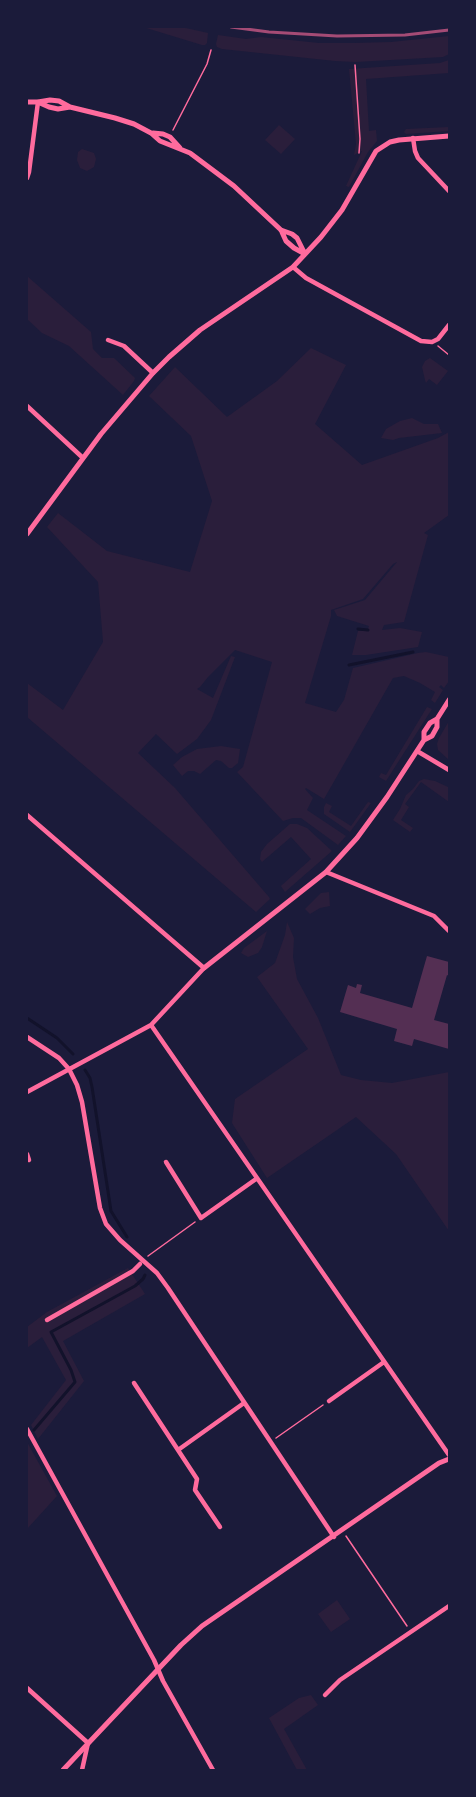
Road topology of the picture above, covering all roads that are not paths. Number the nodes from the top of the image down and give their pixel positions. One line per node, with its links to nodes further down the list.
1 (27, 102): 2 (street)
2 (38, 102): 5 (street); 7 (street)
3 (449, 136): 4 (street)
4 (413, 138): 6 (street); 8 (street)
5 (27, 178)
6 (449, 191)
7 (281, 230): 8 (street); 8 (street)
8 (305, 254): 9 (street)
9 (293, 267): 10 (street); 12 (street)
10 (449, 325)
11 (108, 340): 12 (street)
12 (153, 373): 14 (street)
13 (27, 406): 14 (street)
14 (83, 458): 15 (street)
15 (27, 534)
16 (449, 700): 17 (street)
17 (417, 752): 18 (street); 20 (street)
18 (449, 770)
19 (27, 815): 22 (street)
20 (326, 872): 21 (street); 22 (street)
21 (449, 931)
22 (204, 968): 23 (street)
23 (151, 1025): 25 (street); 28 (street)
24 (27, 1037): 25 (street)
25 (69, 1069): 26 (street); 34 (street)
26 (27, 1092)
27 (166, 1162): 28 (street)
28 (256, 1179): 31 (street)
29 (140, 1264): 30 (street)
30 (47, 1320)
31 (384, 1362): 33 (street); 37 (street)
32 (134, 1383): 36 (street)
33 (329, 1401)
34 (244, 1403): 36 (street); 39 (street)
35 (27, 1429): 41 (street)
36 (178, 1450): 38 (street)
37 (449, 1457): 39 (street)
38 (220, 1527)
39 (334, 1537): 41 (street)
40 (449, 1606): 43 (street)
41 (158, 1670): 44 (street); 47 (street)
42 (27, 1688): 44 (street)
43 (325, 1695)
44 (88, 1743): 45 (street); 46 (street)
45 (63, 1770)
46 (82, 1770)
47 (213, 1770)

